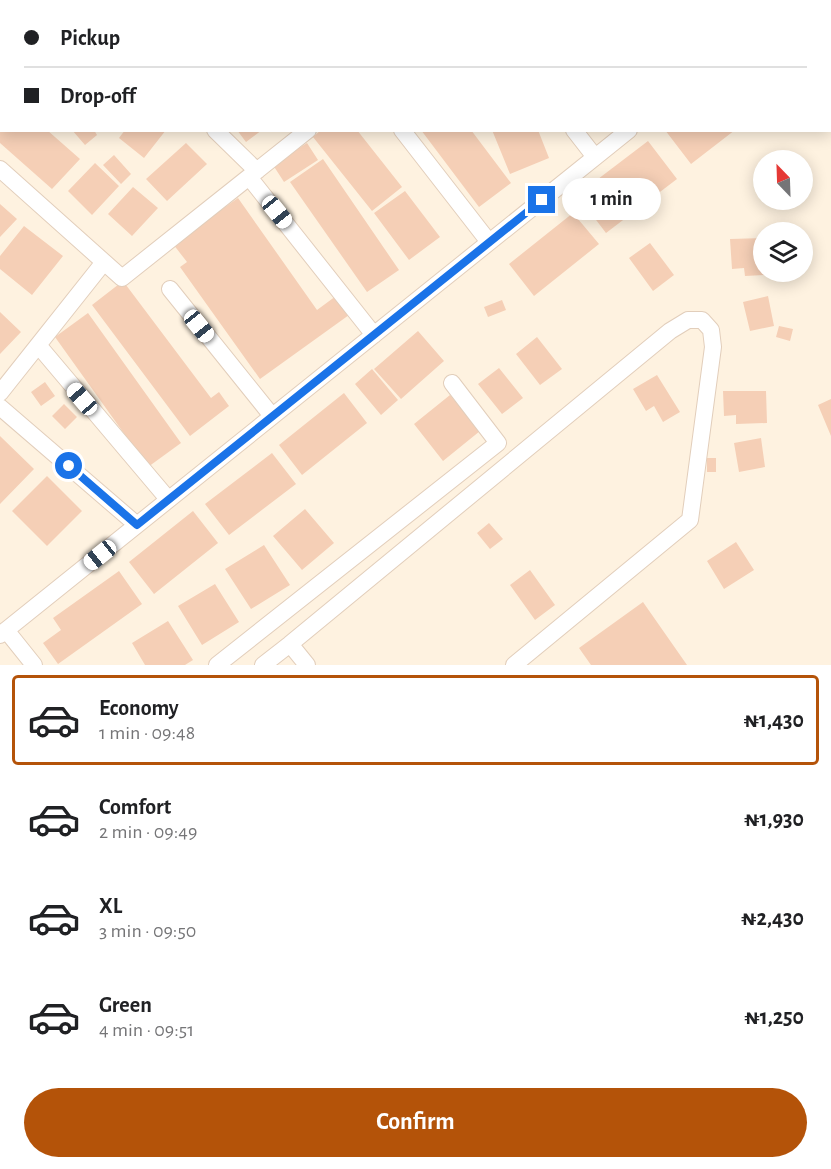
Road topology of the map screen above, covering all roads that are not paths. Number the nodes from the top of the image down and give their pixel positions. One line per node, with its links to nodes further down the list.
1 (217, 132): 8 (street)
2 (306, 132): 8 (street)
3 (404, 132): 9 (street)
4 (576, 132): 6 (street)
5 (627, 132): 6 (street)
6 (596, 157): 9 (street)
7 (0, 169): 10 (street)
8 (253, 174): 10 (street); 12 (street)
9 (489, 242): 12 (street)
10 (104, 262): 13 (street)
11 (170, 289): 17 (street)
12 (374, 335): 17 (street)
13 (38, 345): 15 (street); 18 (street)
14 (452, 383): 23 (street)
15 (0, 393)
16 (0, 406): 19 (street)
17 (272, 416): 18 (street)
18 (168, 499): 19 (street)
19 (137, 525): 20 (street)
20 (3, 632): 22 (street)
21 (290, 644): 24 (street); 25 (street); 26 (street)
22 (34, 665)
23 (217, 665)
24 (263, 665)
25 (307, 665)
26 (514, 665)

